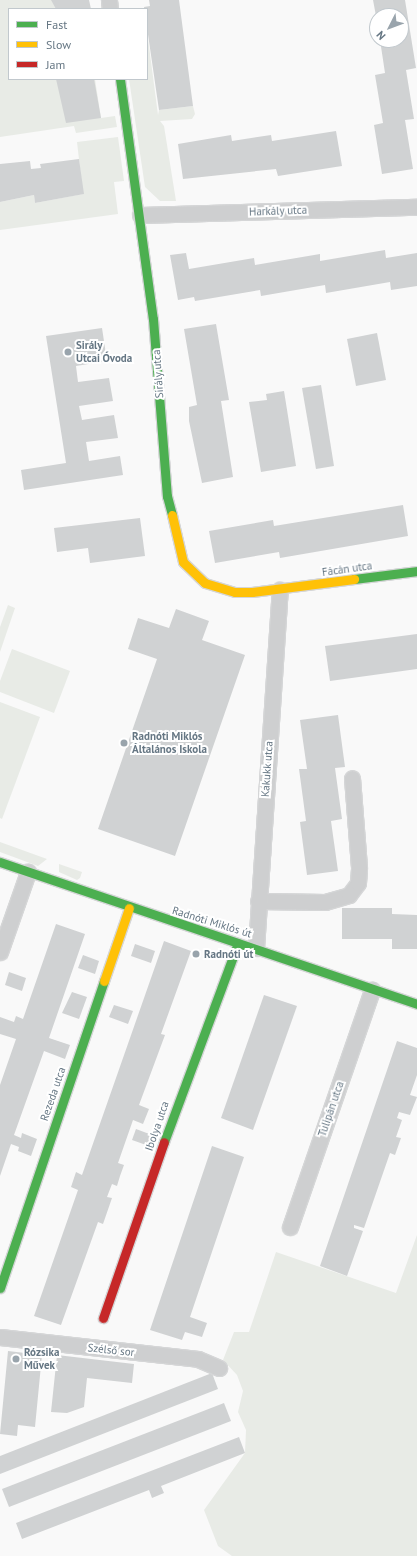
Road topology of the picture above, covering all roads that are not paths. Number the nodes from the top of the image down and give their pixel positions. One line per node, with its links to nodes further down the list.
1 (120, 80): 3 (street, Sirály utca)
2 (417, 207): 3 (street, Harkály utca)
3 (140, 215): 5 (street, Sirály utca)
4 (417, 571): 5 (street, Fácán utca)
5 (280, 590): 9 (street, Kakukk utca)
6 (352, 778): 9 (street)
7 (0, 862): 8 (street, Radnóti Miklós út)
8 (28, 872): 10 (street, Radnóti Miklós út); 13 (street)
9 (258, 901): 12 (street, Kakukk utca)
10 (129, 908): 11 (street, Radnóti Miklós út); 17 (street, Rezeda utca)
11 (238, 943): 12 (street, Radnóti Miklós út); 18 (street, Ibolya utca)
12 (256, 948): 14 (street, Radnóti Miklós út)
13 (0, 952)
14 (372, 990): 15 (street, Radnóti Miklós út); 16 (street, Tulipán utca)
15 (417, 1004)
16 (290, 1227)
17 (0, 1288)
18 (103, 1318)
19 (0, 1337): 20 (street, Szélső sor)
20 (220, 1368)

